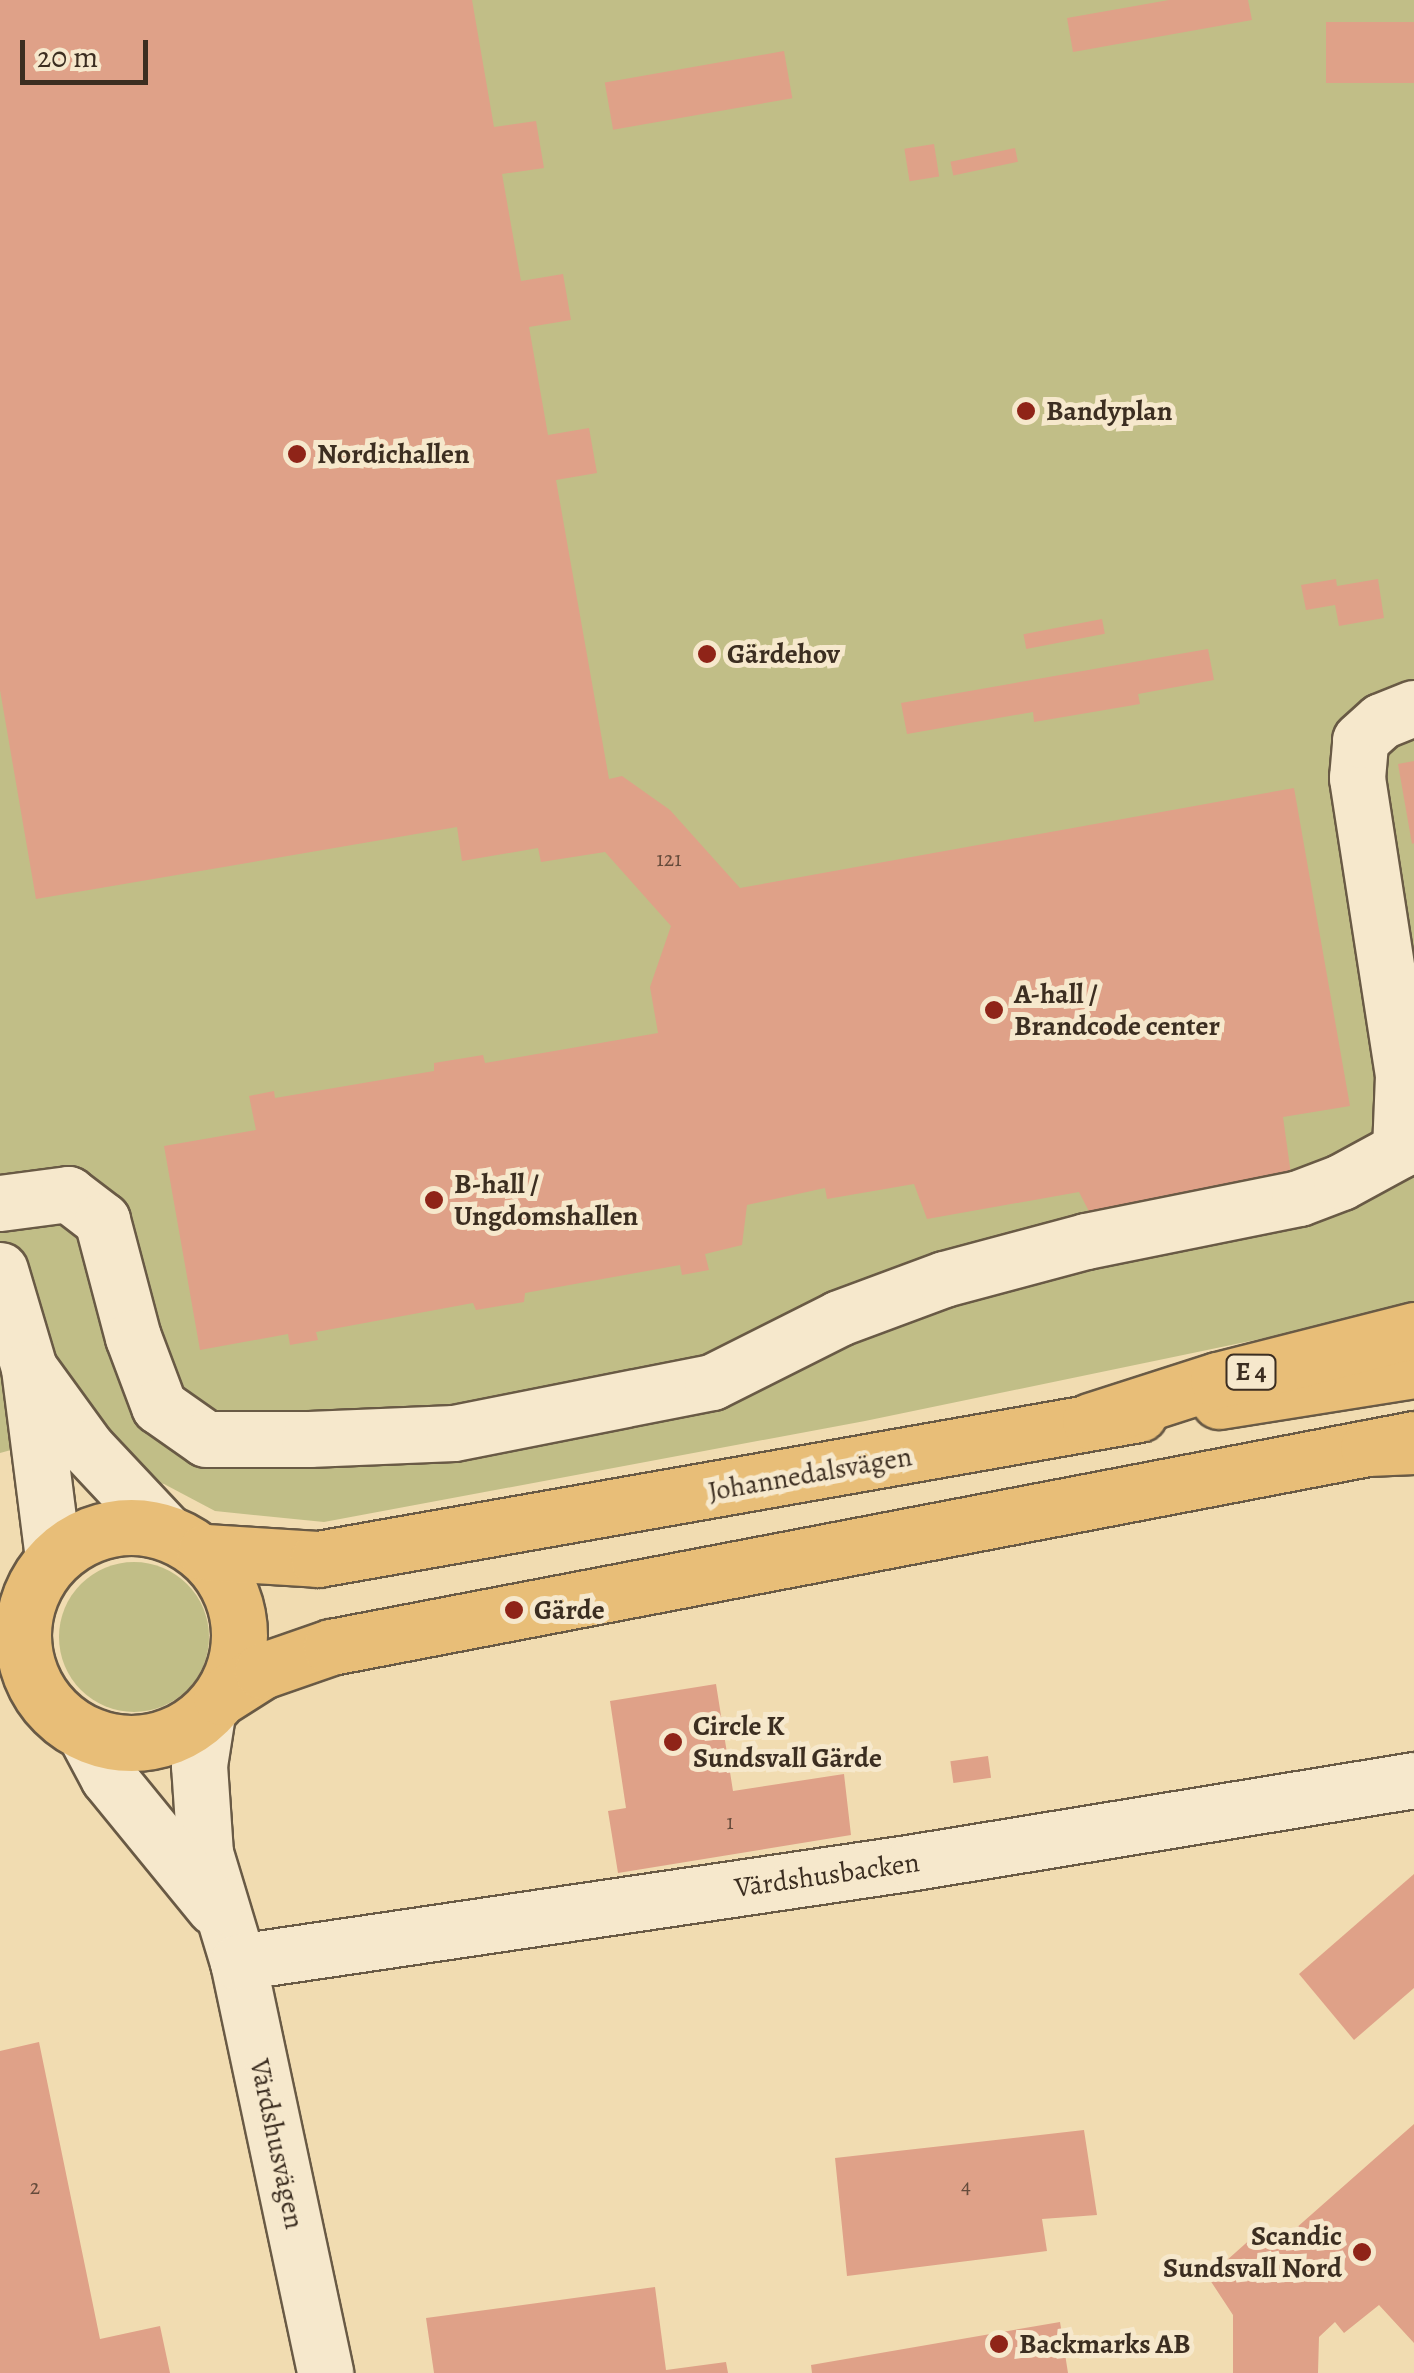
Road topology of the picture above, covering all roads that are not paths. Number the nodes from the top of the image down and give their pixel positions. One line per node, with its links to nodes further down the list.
1 (1414, 708): 2 (street)
2 (0, 1203)
3 (0, 1270): 5 (street)
4 (1414, 1330): 7 (main road, E 4)
5 (29, 1368): 9 (street); 10 (street)
6 (1414, 1370): 7 (main road, Johannedalsvägen)
7 (1090, 1421): 9 (main road, Johannedalsvägen)
8 (1399, 1444): 11 (main road)
9 (185, 1542): 10 (main road); 11 (main road)
10 (28, 1584): 13 (main road)
11 (214, 1705): 13 (main road); 15 (street, Värdshusvägen)
12 (0, 1714): 13 (main road)
13 (72, 1725): 15 (street, Värdshusvägen)
14 (1414, 1780): 15 (street, Värdshusbacken)
15 (230, 1939): 16 (street, Värdshusvägen)
16 (325, 2373)

